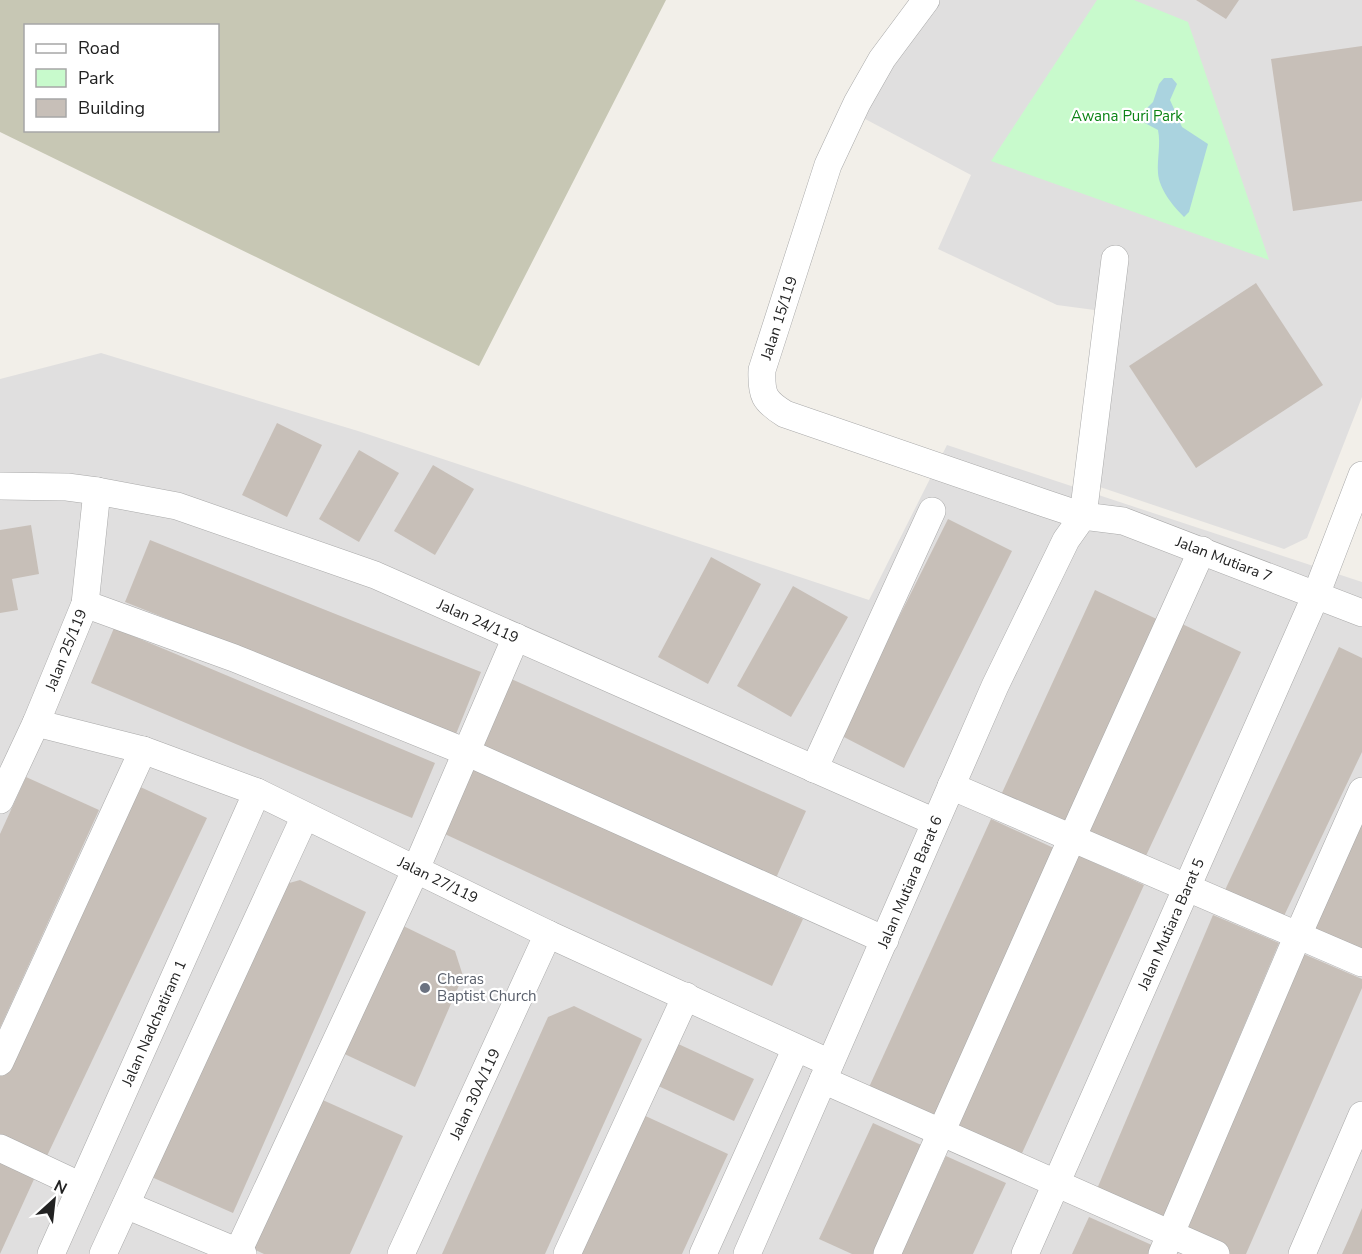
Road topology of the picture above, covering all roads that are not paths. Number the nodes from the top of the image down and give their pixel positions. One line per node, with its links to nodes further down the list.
1 (926, 0): 7 (street, Jalan 15/119)
2 (1115, 259): 7 (street)
3 (1362, 475): 9 (street)
4 (0, 486): 5 (street, Jalan 24/119)
5 (97, 490): 10 (street, Jalan 25/119); 12 (street, Jalan 24/119)
6 (932, 511): 16 (street)
7 (1083, 516): 8 (street, Jalan Mutiara 7); 17 (street, Jalan Mutiara Barat 6)
8 (1202, 550): 9 (street, Jalan Mutiara 7); 23 (street)
9 (1316, 595): 11 (street, Jalan Mutiara 7); 25 (street, Jalan Mutiara Barat 5)
10 (85, 604): 13 (street, Jalan 25/119); 15 (street)
11 (1362, 613)
12 (516, 637): 15 (street); 16 (street, Jalan 24/119)
13 (36, 723): 14 (street, Jalan 27/119); 20 (street, Jalan 25/119)
14 (143, 750): 19 (street, Jalan 27/119); 32 (street)
15 (466, 752): 24 (street); 28 (street)
16 (814, 769): 22 (street, Jalan 24/119)
17 (951, 786): 22 (street, Jalan Mutiara Barat 6); 23 (street)
18 (1362, 791): 27 (street)
19 (257, 792): 21 (street, Jalan 27/119); 38 (street, Jalan Nadchatiram 1)
20 (0, 800)
21 (304, 816): 24 (street, Jalan 27/119); 39 (street)
22 (936, 822): 28 (street, Jalan Mutiara Barat 6)
23 (1072, 838): 25 (street); 35 (street)
24 (416, 868): 26 (street, Jalan 27/119); 41 (street)
25 (1187, 887): 27 (street); 37 (street, Jalan Mutiara Barat 5)
26 (548, 934): 30 (street, Jalan 27/119); 44 (street, Jalan 30A/119)
27 (1298, 935): 29 (street); 40 (street)
28 (885, 940): 33 (street, Jalan Mutiara Barat 6)
29 (1362, 963)
30 (686, 996): 31 (street, Jalan 27/119); 45 (street)
31 (796, 1048): 33 (street, Jalan 27/119); 46 (street)
32 (0, 1062)
33 (827, 1072): 35 (street, Jalan 27/119); 47 (street, Jalan Mutiara Barat 6)
34 (1360, 1125): 51 (street)
35 (941, 1132): 37 (street, Jalan 27/119); 48 (street)
36 (0, 1148): 38 (street)
37 (1056, 1183): 40 (street, Jalan 27/119); 49 (street, Jalan Mutiara Barat 5)
38 (81, 1186): 42 (street, Jalan Nadchatiram 1)
39 (126, 1205): 41 (street); 43 (street)
40 (1166, 1244): 50 (street, Jalan 27/119)
41 (239, 1253)
42 (51, 1254)
43 (103, 1254)
44 (401, 1254)
45 (567, 1254)
46 (703, 1254)
47 (747, 1254)
48 (887, 1254)
49 (1025, 1254)
50 (1216, 1254)
51 (1302, 1254)

